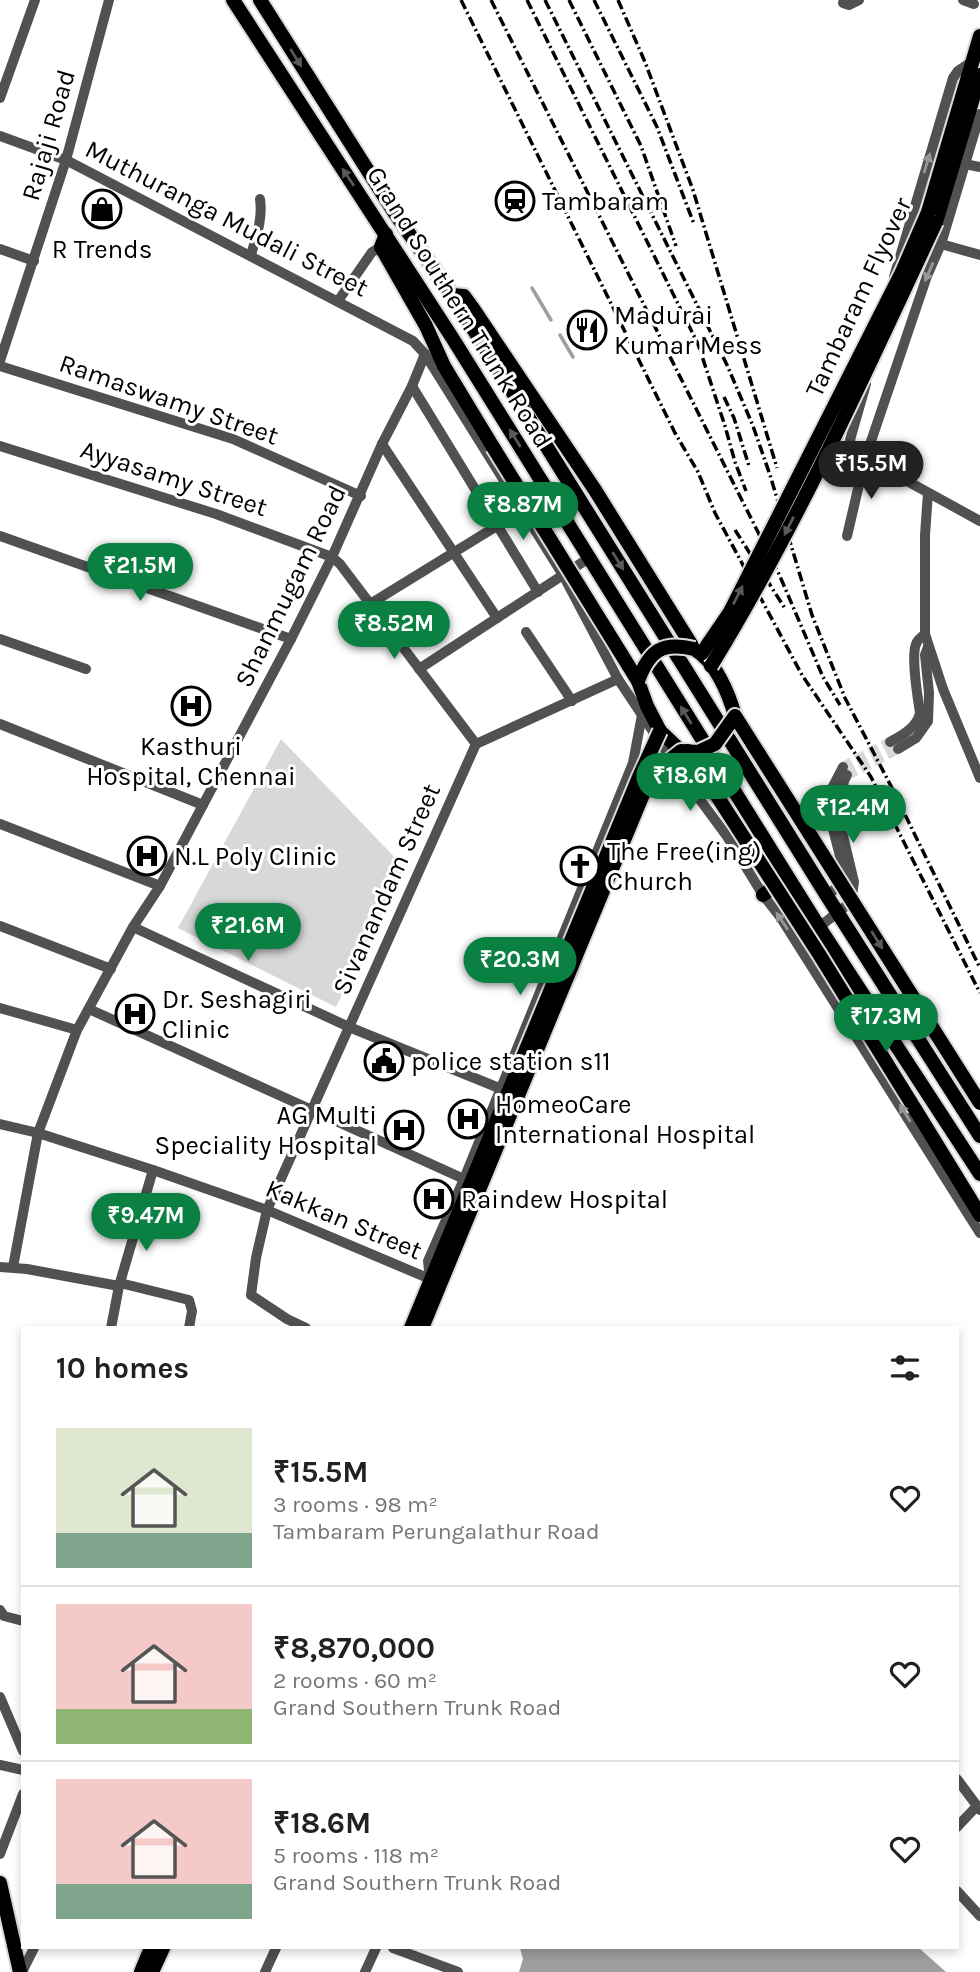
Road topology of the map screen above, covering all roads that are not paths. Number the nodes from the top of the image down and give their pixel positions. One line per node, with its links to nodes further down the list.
1 (35, 0): 10 (street)
2 (109, 0): 14 (street, Rajaji Road)
3 (233, 0): 18 (main road, Grand Southern Trunk Road, one-way to 3)
4 (260, 0): 24 (main road, Grand Southern Trunk Road, one-way to 24)
5 (844, 0): 6 (street)
6 (859, 0)
7 (980, 36): 8 (main road, Tambaram Flyover)
8 (973, 61): 11 (main road, Tambaram Flyover); 32 (street, one-way to 8)
9 (980, 75): 11 (main road, Tambaram Flyover)
10 (0, 98)
11 (967, 99): 52 (main road, Tambaram Flyover, one-way to 11, bridge); 53 (main road, Tambaram Flyover, one-way to 53, bridge)
12 (980, 114): 15 (street)
13 (0, 136): 14 (street, Muthuranga Mudali Street)
14 (66, 160): 21 (street, Muthuranga Mudali Street); 23 (street, Rajaji Road)
15 (965, 164): 16 (street); 19 (street)
16 (980, 167)
17 (260, 199): 21 (street)
18 (384, 240): 25 (street); 34 (main road, Grand Southern Trunk Road, one-way to 18); 57 (main road, bridge)
19 (941, 244): 22 (street); 32 (street, one-way to 32)
20 (0, 249): 23 (street)
21 (251, 255): 25 (street, Muthuranga Mudali Street)
22 (980, 255)
23 (34, 261): 26 (street, Rajaji Road)
24 (452, 295): 52 (main road); 72 (main road, Grand Southern Trunk Road, one-way to 72)
25 (338, 301): 27 (street, Muthuranga Mudali Street)
26 (5, 334): 28 (street, Rajaji Road)
27 (425, 354): 29 (street, Shanmugam Road); 36 (street)
28 (0, 364): 35 (street, Ramaswamy Street)
29 (412, 386): 30 (street, Shanmugam Road); 38 (street)
30 (382, 444): 35 (street, Shanmugam Road); 41 (street)
31 (0, 446): 42 (street, Ayyasamy Street)
32 (865, 459): 33 (street); 40 (street)
33 (928, 493): 37 (street); 51 (street)
34 (549, 495): 36 (street); 43 (main road, Grand Southern Trunk Road)
35 (361, 496): 42 (street, Shanmugam Road)
36 (522, 512): 38 (street); 44 (street)
37 (980, 521)
38 (499, 526): 41 (street); 45 (street)
39 (0, 536): 50 (street)
40 (847, 536)
41 (454, 554): 46 (street); 47 (street)
42 (332, 557): 46 (street); 50 (street, Shanmugam Road)
43 (589, 558): 44 (street); 69 (main road, Grand Southern Trunk Road, one-way to 43)
44 (563, 575): 45 (street); 56 (street)
45 (538, 592): 47 (street)
46 (370, 604): 55 (street)
47 (497, 618): 55 (street)
48 (526, 632): 58 (street)
49 (0, 639): 54 (street)
50 (291, 639): 67 (street, Shanmugam Road)
51 (927, 639): 64 (street); 66 (street)
52 (698, 651): 53 (main road, bridge); 57 (main road, bridge)
53 (711, 666): 60 (main road)
54 (86, 669)
55 (419, 669): 63 (street)
56 (618, 679): 58 (street); 59 (street)
57 (638, 681): 62 (main road)
58 (572, 701): 63 (street)
59 (642, 715): 71 (street); 82 (street)
60 (735, 716): 65 (main road, bridge); 83 (main road, one-way to 83, bridge)
61 (0, 724): 67 (street)
62 (660, 731): 65 (main road); 96 (main road, bridge)
63 (476, 744): 80 (street, Sivanandam Street)
64 (894, 745)
65 (685, 751): 92 (main road, bridge); 96 (main road, bridge)
66 (980, 778)
67 (203, 805): 70 (street, Shanmugam Road)
68 (0, 824): 70 (street)
69 (787, 877): 71 (main road); 76 (main road, Grand Southern Trunk Road)
70 (160, 886): 75 (street, Shanmugam Road)
71 (763, 895): 93 (street, one-way to 71)
72 (827, 896): 73 (main road, Grand Southern Trunk Road); 73 (street)
73 (838, 914): 76 (street); 87 (main road, Grand Southern Trunk Road)
74 (0, 926): 77 (street)
75 (133, 927): 77 (street, Shanmugam Road); 80 (street)
76 (819, 927): 89 (main road, Grand Southern Trunk Road)
77 (111, 969): 79 (street, Shanmugam Road)
78 (0, 1008): 81 (street)
79 (89, 1009): 81 (street, Shanmugam Road); 84 (street)
80 (349, 1027): 82 (street); 84 (street, Sivanandam Street)
81 (77, 1030): 86 (street, Shanmugam Road)
82 (499, 1088): 90 (street)
83 (980, 1103)
84 (312, 1109): 90 (street); 91 (street, Sivanandam Street)
85 (0, 1124): 86 (street, Kakkan Street)
86 (37, 1133): 88 (street, Kakkan Street); 95 (street, Shanmugam Road)
87 (980, 1136)
88 (153, 1170): 91 (street, Kakkan Street); 97 (street)
89 (980, 1174)
90 (464, 1179): 96 (street)
91 (267, 1210): 96 (street, Kakkan Street); 98 (street, Sivanandam Street)
92 (980, 1215)
93 (980, 1233)
94 (0, 1267): 95 (street)
95 (13, 1268): 97 (street)
96 (439, 1274): 101 (main road); 102 (main road)
97 (120, 1285): 99 (street); 100 (street)
98 (285, 1323)
99 (111, 1326)
100 (189, 1326)
101 (412, 1326)
102 (423, 1326)
103 (0, 1609): 104 (street)
104 (21, 1620)
105 (0, 1697): 106 (street)
106 (21, 1746)
107 (0, 1765): 108 (street)
108 (21, 1770)
109 (959, 1782): 111 (street)
110 (21, 1799): 113 (street)
111 (979, 1808): 112 (street)
112 (959, 1826)
113 (0, 1854)
114 (0, 1883): 123 (main road)
115 (959, 1894): 116 (street)
116 (980, 1916)
117 (33, 1949): 123 (street)
118 (151, 1949): 124 (main road)
119 (163, 1949): 125 (main road)
120 (276, 1949): 126 (street)
121 (376, 1949): 127 (street)
122 (396, 1949): 128 (street)
123 (21, 1972)
124 (141, 1972)
125 (152, 1972)
126 (265, 1972)
127 (365, 1972)
128 (458, 1972)

